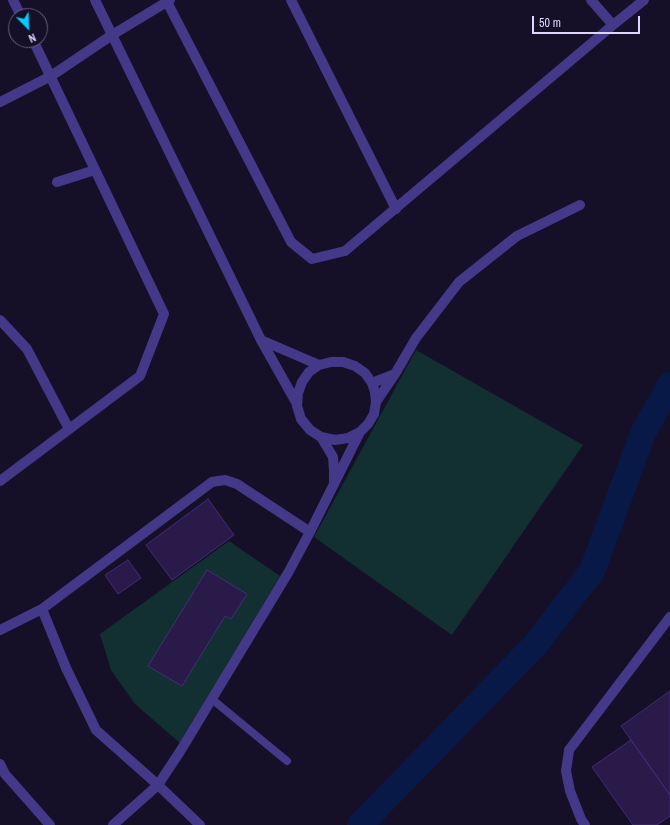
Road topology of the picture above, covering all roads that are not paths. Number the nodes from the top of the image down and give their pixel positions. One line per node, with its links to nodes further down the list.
1 (95, 0): 7 (street)
2 (291, 0): 14 (street)
3 (591, 0): 6 (street)
4 (644, 0): 6 (street)
5 (167, 1): 7 (street); 14 (street)
6 (612, 25): 14 (street)
7 (112, 34): 9 (street); 16 (street)
8 (37, 48): 9 (street)
9 (51, 76): 10 (street); 11 (street)
10 (0, 102)
11 (95, 170): 12 (street); 22 (street)
12 (57, 182)
13 (580, 205): 18 (street)
14 (396, 209)
15 (0, 320): 22 (street)
16 (262, 340): 17 (street); 21 (street)
17 (320, 365): 19 (street); 21 (street)
18 (395, 374): 19 (street); 20 (street)
19 (372, 383): 20 (street)
20 (376, 402): 23 (street)
21 (297, 406): 24 (street)
22 (69, 429): 25 (street)
23 (360, 432): 24 (street); 26 (street)
24 (321, 437): 26 (street)
25 (0, 481)
26 (333, 487): 27 (street)
27 (310, 532): 28 (street); 31 (street)
28 (42, 609): 30 (street); 34 (street)
29 (670, 617): 38 (street)
30 (0, 630)
31 (213, 700): 32 (lane); 34 (street)
32 (287, 761)
33 (0, 764): 35 (street)
34 (158, 784): 36 (street); 37 (street)
35 (50, 825)
36 (113, 825)
37 (200, 825)
38 (585, 825)

